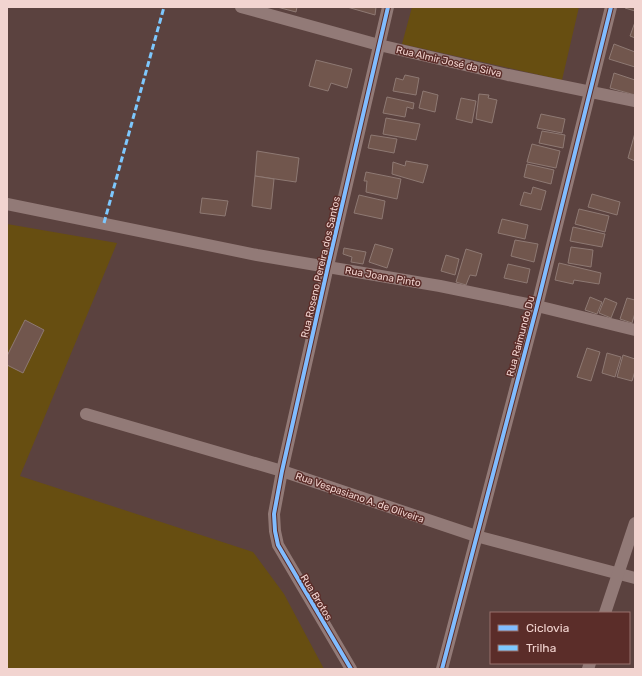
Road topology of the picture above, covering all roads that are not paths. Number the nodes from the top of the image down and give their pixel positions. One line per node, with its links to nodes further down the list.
1 (241, 7): 4 (street, Rua Almir José da Silva)
2 (388, 7): 4 (street, Rua Roseno Pereira dos Santos)
3 (611, 7): 5 (street, Rua Raimundo Du)
4 (379, 45): 5 (street, Rua Almir José da Silva); 8 (street, Rua Roseno Pereira dos Santos)
5 (591, 91): 6 (street, Rua Almir José da Silva); 9 (street, Rua Raimundo Du)
6 (635, 101)
7 (7, 204): 8 (street, Rua Joana Pinto)
8 (328, 266): 9 (street, Rua Joana Pinto); 12 (street, Rua Roseno Pereira dos Santos)
9 (537, 306): 10 (street, Rua Joana Pinto); 15 (street, Rua Raimundo Du)
10 (635, 330)
11 (86, 414): 12 (street, Rua Vespasiano A. de Oliveira)
12 (282, 471): 14 (street, Rua Roseno Pereira dos Santos); 15 (street, Rua Vespasiano A. de Oliveira)
13 (635, 523): 16 (street)
14 (274, 531): 19 (street, Rua Brotos)
15 (476, 536): 16 (street, Rua Vespasiano A. de Oliveira); 20 (street, Rua Raimundo Du)
16 (617, 574): 17 (street, Rua Vespasiano A. de Oliveira); 18 (street)
17 (635, 578)
18 (605, 612)
19 (351, 669)
20 (442, 669)

